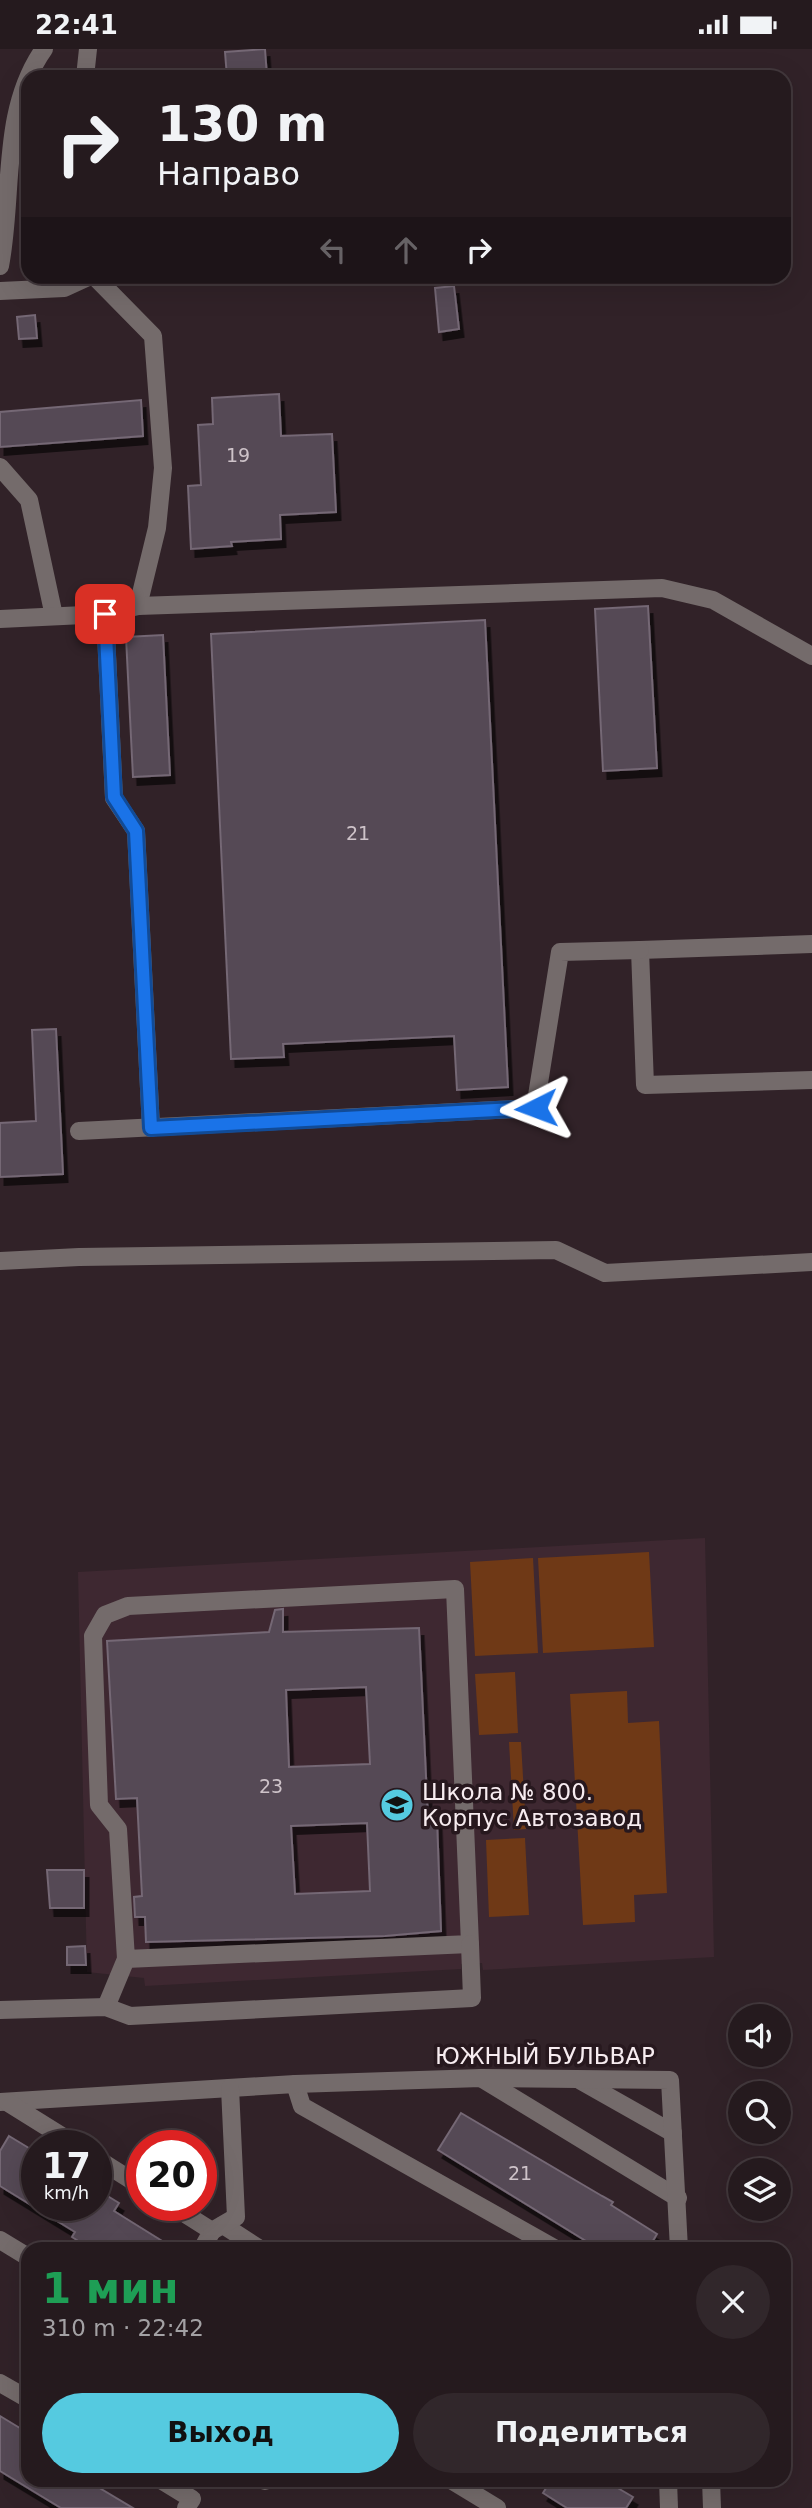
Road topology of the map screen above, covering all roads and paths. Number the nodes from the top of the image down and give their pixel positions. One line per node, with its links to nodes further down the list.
1 (44, 49): 3 (street)
2 (88, 49): 4 (street)
3 (32, 70)
4 (86, 70)
5 (21, 90): 6 (street)
6 (0, 266)
7 (73, 284): 9 (street)
8 (102, 284): 11 (street)
9 (0, 291)
10 (0, 467): 13 (street)
11 (138, 606): 12 (street); 15 (street)
12 (105, 614): 13 (street); 19 (street)
13 (54, 616): 14 (street)
14 (0, 619)
15 (812, 656)
16 (812, 944): 17 (street)
17 (640, 950): 18 (street); 19 (street)
18 (812, 1080)
19 (151, 1128): 20 (street)
20 (79, 1131)
21 (0, 1261): 22 (street)
22 (812, 1262)
23 (470, 1944): 24 (street); 24 (street); 25 (street)
24 (126, 1959): 25 (street)
25 (106, 2007): 26 (street)
26 (0, 2010)
27 (481, 2078): 28 (street, ЮЖНЫЙ БУЛЬВАР); 29 (street, ЮЖНЫЙ БУЛЬВАР); 34 (street)
28 (578, 2079): 33 (street); 33 (street, ЮЖНЫЙ БУЛЬВАР)
29 (295, 2084): 30 (street, ЮЖНЫЙ БУЛЬВАР); 40 (street)
30 (230, 2088): 31 (street, ЮЖНЫЙ БУЛЬВАР); 36 (street)
31 (3, 2102): 32 (street)
32 (51, 2130)
33 (673, 2133): 34 (street, ЮЖНЫЙ БУЛЬВАР)
34 (678, 2198): 41 (street, ЮЖНЫЙ БУЛЬВАР)
35 (204, 2221): 36 (street)
36 (218, 2228): 38 (street); 39 (street)
37 (0, 2240): 42 (street)
38 (207, 2242)
39 (246, 2242)
40 (544, 2242)
41 (679, 2242)
42 (21, 2253)
43 (0, 2383): 44 (street)
44 (21, 2395)
45 (171, 2487): 49 (street)
46 (462, 2487): 50 (street)
47 (668, 2487): 51 (street)
48 (711, 2487): 52 (street)
49 (195, 2505)
50 (497, 2508)
51 (669, 2508)
52 (712, 2508)

